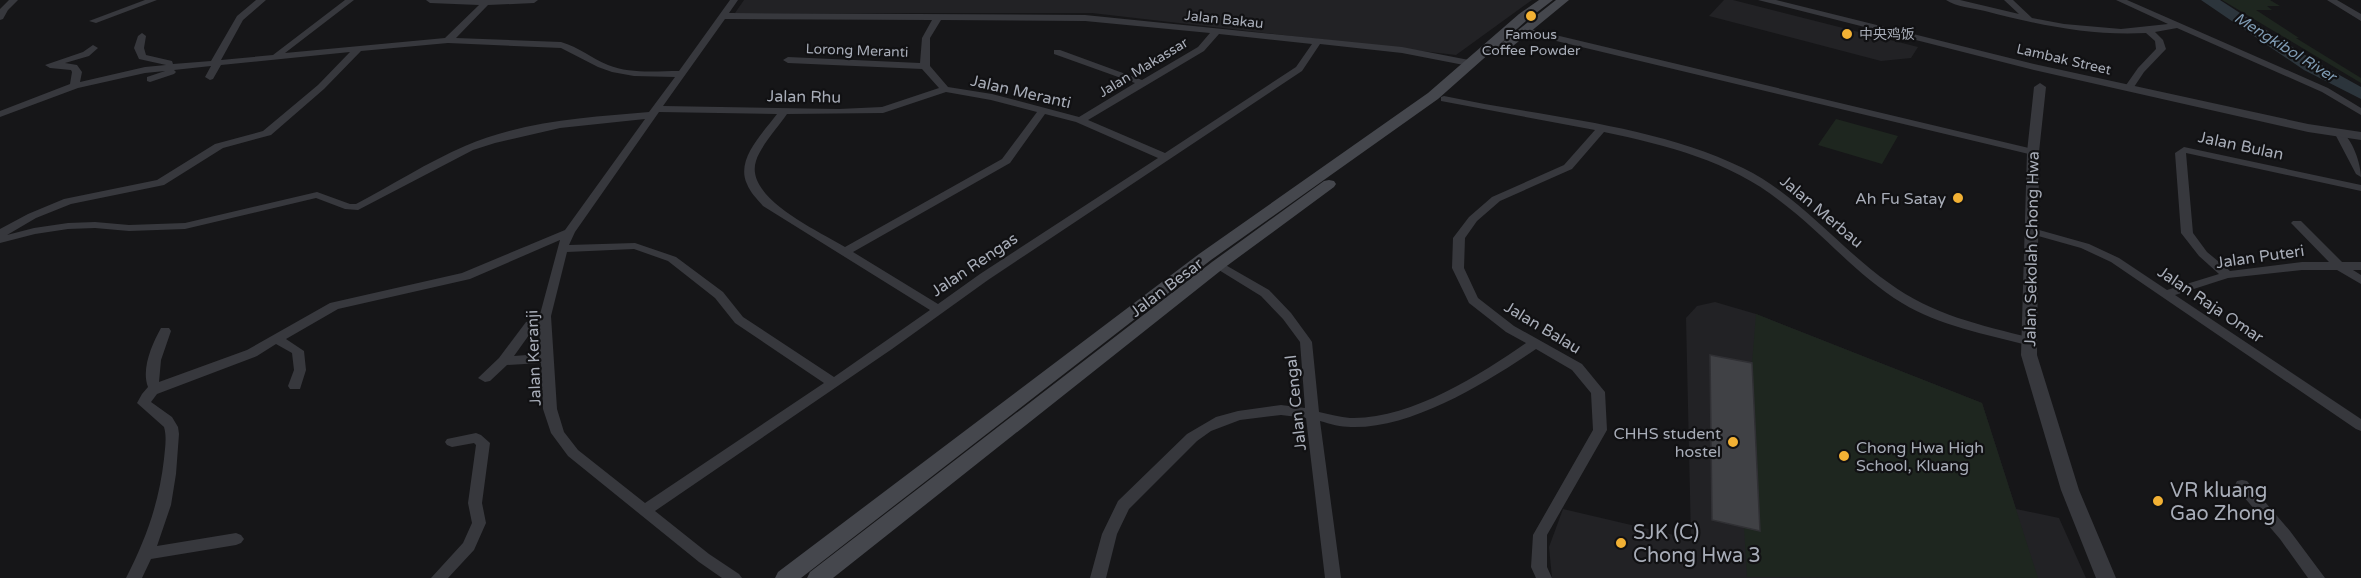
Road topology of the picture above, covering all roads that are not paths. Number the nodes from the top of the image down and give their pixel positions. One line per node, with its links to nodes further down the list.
1 (14, 0): 17 (street)
2 (153, 0): 21 (street)
3 (262, 0): 34 (street)
4 (350, 0): 32 (street)
5 (430, 0): 15 (street)
6 (534, 0): 15 (street)
7 (734, 0): 16 (street, Jalan Keranji)
8 (1547, 0): 35 (main road, Jalan Besar)
9 (1563, 0): 23 (main road, Jalan Besar)
10 (1763, 0): 39 (street, Lambak Street)
11 (1950, 0): 20 (street)
12 (2008, 0): 20 (street)
13 (2120, 0): 22 (street)
14 (2331, 0): 19 (street)
15 (486, 3): 27 (street)
16 (722, 16): 18 (street, Jalan Bakau); 41 (street, Jalan Keranji)
17 (0, 17)
18 (938, 17): 25 (street, Jalan Bakau); 37 (street)
19 (2361, 18)
20 (2029, 20): 24 (street)
21 (93, 21)
22 (2180, 25): 24 (street); 53 (street)
23 (1526, 31): 49 (main road, Jalan Besar); 59 (street)
24 (2149, 31): 47 (street)
25 (1216, 32): 28 (street, Jalan Bakau); 44 (street, Jalan Makassar)
26 (142, 36): 38 (street)
27 (448, 40): 30 (street); 41 (street)
28 (1317, 43): 35 (street, Jalan Bakau); 60 (street, Jalan Rengas)
29 (93, 48): 45 (street)
30 (358, 48): 32 (street); 66 (street)
31 (1057, 52): 44 (street)
32 (275, 57): 34 (street)
33 (788, 60): 37 (street, Lorong Meranti)
34 (217, 62): 36 (street); 42 (street)
35 (1469, 63): 98 (main road, Jalan Besar)
36 (182, 66): 38 (street); 43 (street)
37 (925, 66): 48 (street, Jalan Meranti)
38 (171, 67): 45 (street)
39 (2034, 67): 40 (street, Lambak Street); 46 (street, Jalan Sekolah Chong Hwa)
40 (2051, 71): 46 (street, Jalan Sekolah Chong Hwa); 47 (street, Lambak Street)
41 (681, 74): 52 (street, Jalan Keranji)
42 (210, 77)
43 (150, 79)
44 (1143, 83): 55 (street, Jalan Makassar)
45 (75, 86): 54 (street)
46 (2040, 87): 59 (street, Jalan Sekolah Chong Hwa)
47 (2129, 88): 57 (street, Lambak Street)
48 (945, 89): 50 (street, Jalan Meranti); 51 (street, Jalan Rhu)
49 (1444, 99): 56 (street, Jalan Merbau); 70 (main road, Jalan Besar)
50 (1043, 110): 55 (street, Jalan Meranti); 69 (street)
51 (784, 111): 52 (street, Jalan Rhu); 69 (street)
52 (655, 112): 65 (street, Jalan Keranji); 67 (street, Jalan Rhu)
53 (2361, 112)
54 (0, 114)
55 (1080, 120): 60 (street, Jalan Meranti)
56 (1601, 129): 80 (street, Jalan Merbau); 81 (street, Jalan Balau)
57 (2340, 134): 58 (street, Lambak Street); 61 (street)
58 (2361, 136)
59 (2033, 152): 64 (street, Jalan Sekolah Chong Hwa)
60 (1165, 157): 76 (street, Jalan Rengas)
61 (2361, 174)
62 (2361, 188): 73 (street, Jalan Bulan)
63 (2297, 223): 71 (street)
64 (2031, 231): 75 (street, Jalan Raja Omar); 80 (street, Jalan Sekolah Chong Hwa)
65 (569, 232): 68 (street, Jalan Keranji); 79 (street)
66 (0, 234)
67 (0, 240)
68 (562, 249): 77 (street, Jalan Keranji); 85 (street)
69 (846, 251): 76 (street)
70 (1218, 265): 88 (street, Jalan Cengal); 99 (main road, Jalan Besar)
71 (2338, 265): 72 (street, Jalan Puteri); 73 (street, Jalan Puteri); 74 (street)
72 (2361, 266)
73 (2227, 275): 75 (street, Jalan Puteri)
74 (2361, 280)
75 (2166, 294): 89 (street, Jalan Raja Omar)
76 (938, 309): 85 (street, Jalan Rengas)
77 (545, 320): 82 (street, Jalan Keranji); 83 (street)
78 (165, 331): 87 (street)
79 (278, 340): 86 (street); 87 (street)
80 (2027, 341): 103 (street, Jalan Sekolah Chong Hwa)
81 (1534, 344): 88 (street); 102 (street, Jalan Balau)
82 (547, 358): 83 (street); 92 (street, Jalan Keranji)
83 (504, 361): 84 (street)
84 (485, 378)
85 (834, 383): 92 (street, Jalan Rengas)
86 (295, 386)
87 (155, 388): 94 (street)
88 (1313, 417): 100 (street); 101 (street, Jalan Cengal)
89 (2361, 426)
90 (452, 442): 96 (street)
91 (2242, 485): 104 (street)
92 (645, 510): 97 (street, Jalan Keranji)
93 (236, 539): 94 (street)
94 (146, 554): 95 (street)
95 (134, 578)
96 (440, 578)
97 (734, 578)
98 (786, 578)
99 (818, 578)
100 (1098, 578)
101 (1333, 578)
102 (1544, 578)
103 (2106, 578)
104 (2317, 578)

